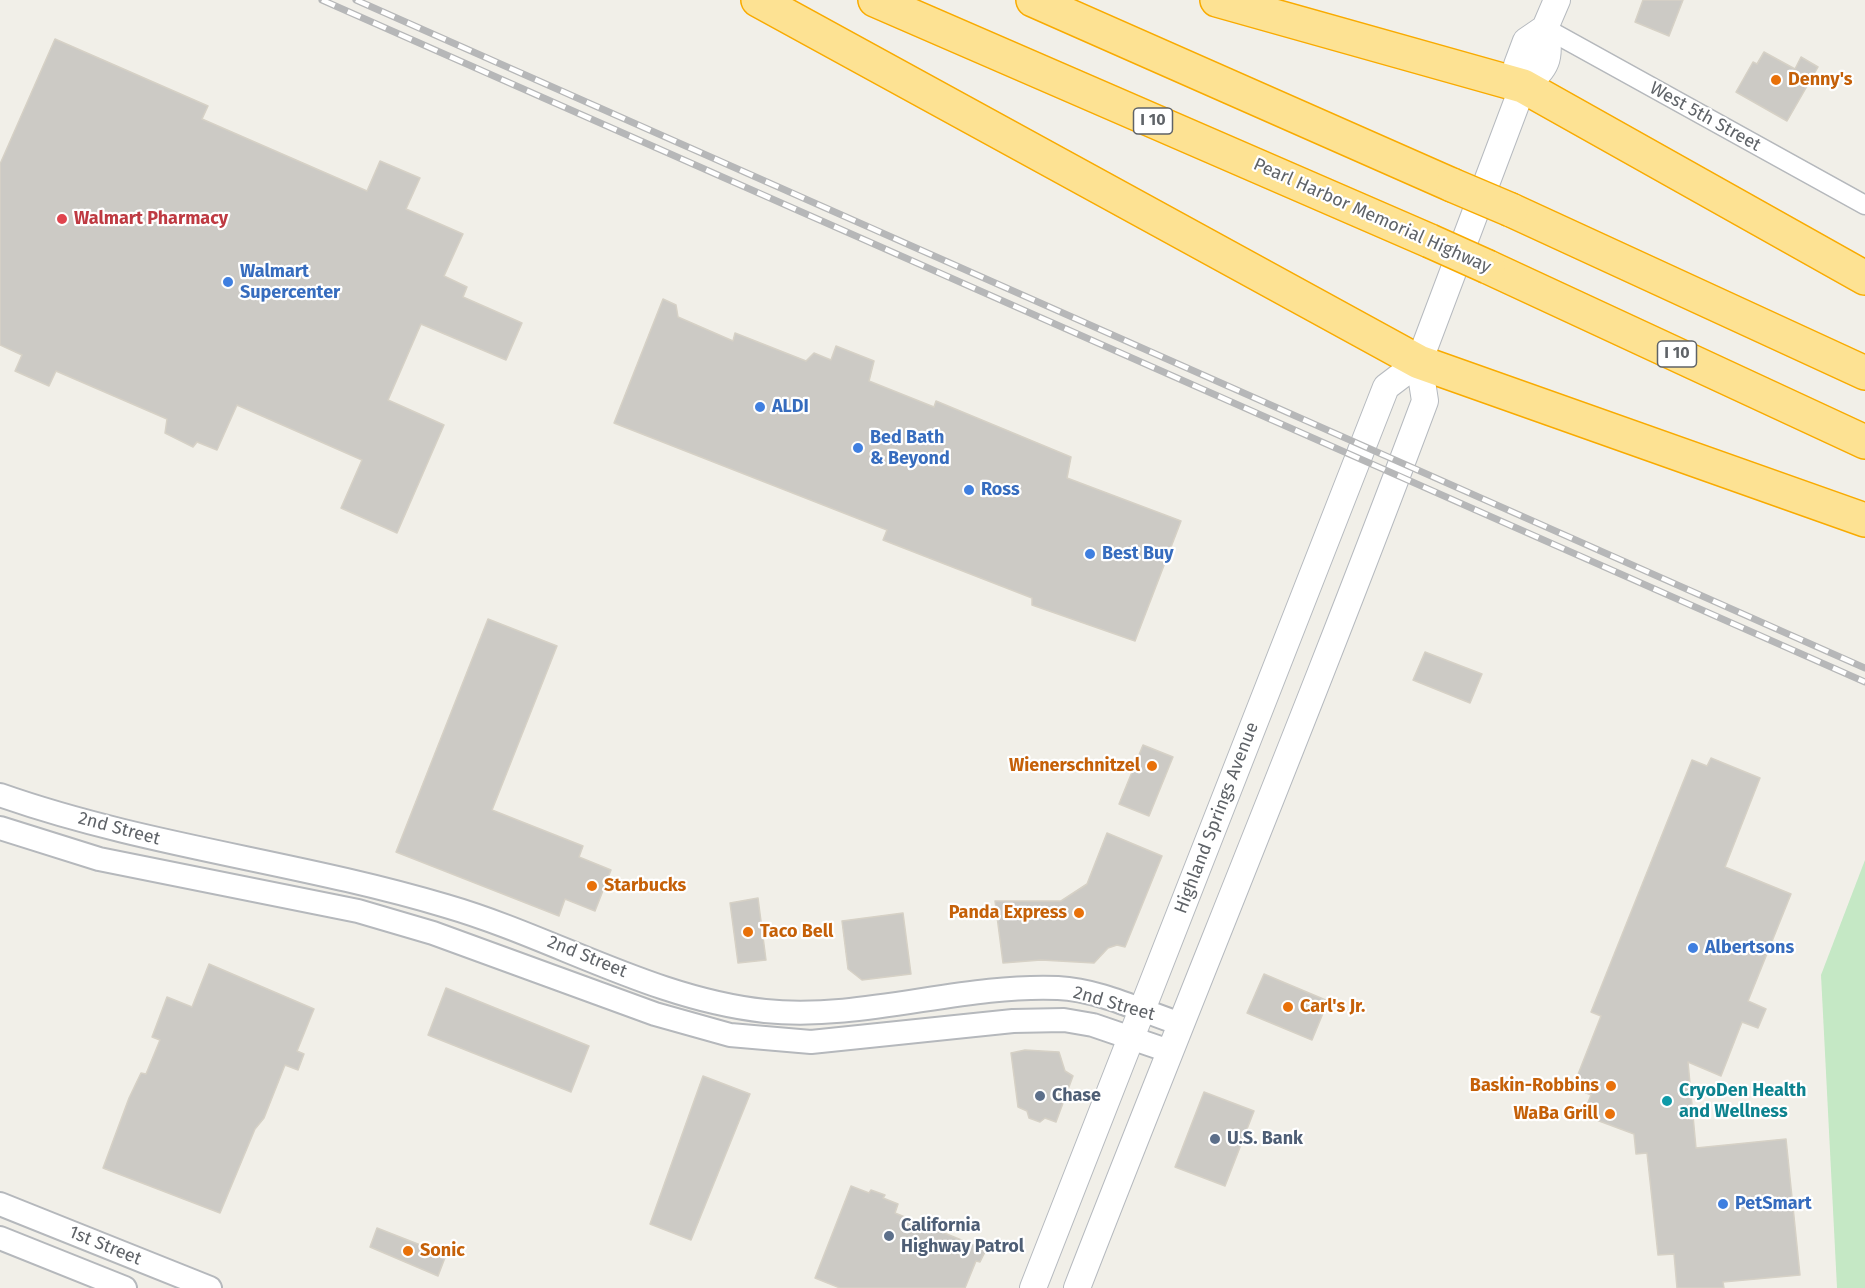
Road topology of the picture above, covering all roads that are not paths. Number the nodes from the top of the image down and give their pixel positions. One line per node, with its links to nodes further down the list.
1 (758, 0): 10 (highway)
2 (875, 0): 12 (highway, Pearl Harbor Memorial Highway / I 10, bridge)
3 (1034, 0): 11 (highway, bridge)
4 (1217, 0): 7 (highway)
5 (1557, 0): 6 (main road)
6 (1545, 28): 7 (main road); 8 (street, West 5th Street)
7 (1523, 86): 9 (highway); 10 (main road)
8 (1865, 205)
9 (1865, 278)
10 (1419, 362): 13 (highway); 22 (main road, Highland Springs Avenue); 23 (main road)
11 (1865, 374)
12 (1865, 442)
13 (1865, 520)
14 (0, 795): 16 (street, 2nd Street)
15 (0, 801): 16 (street)
16 (28, 805): 19 (street, 2nd Street)
17 (0, 828): 18 (street, 2nd Street)
18 (153, 871): 19 (street); 20 (street, 2nd Street)
19 (324, 874): 21 (street, 2nd Street)
20 (433, 933): 21 (street); 24 (street, 2nd Street)
21 (581, 955): 22 (street, 2nd Street)
22 (1141, 1011): 23 (street, 2nd Street); 24 (main road, Highland Springs Avenue)
23 (1181, 1024): 25 (main road)
24 (1131, 1038): 25 (street, 2nd Street); 30 (main road, Highland Springs Avenue)
25 (1169, 1051): 31 (main road)
26 (0, 1204): 29 (street, 1st Street)
27 (0, 1238): 28 (street, 1st Street)
28 (125, 1288)
29 (210, 1288)
30 (1033, 1288)
31 (1077, 1288)

